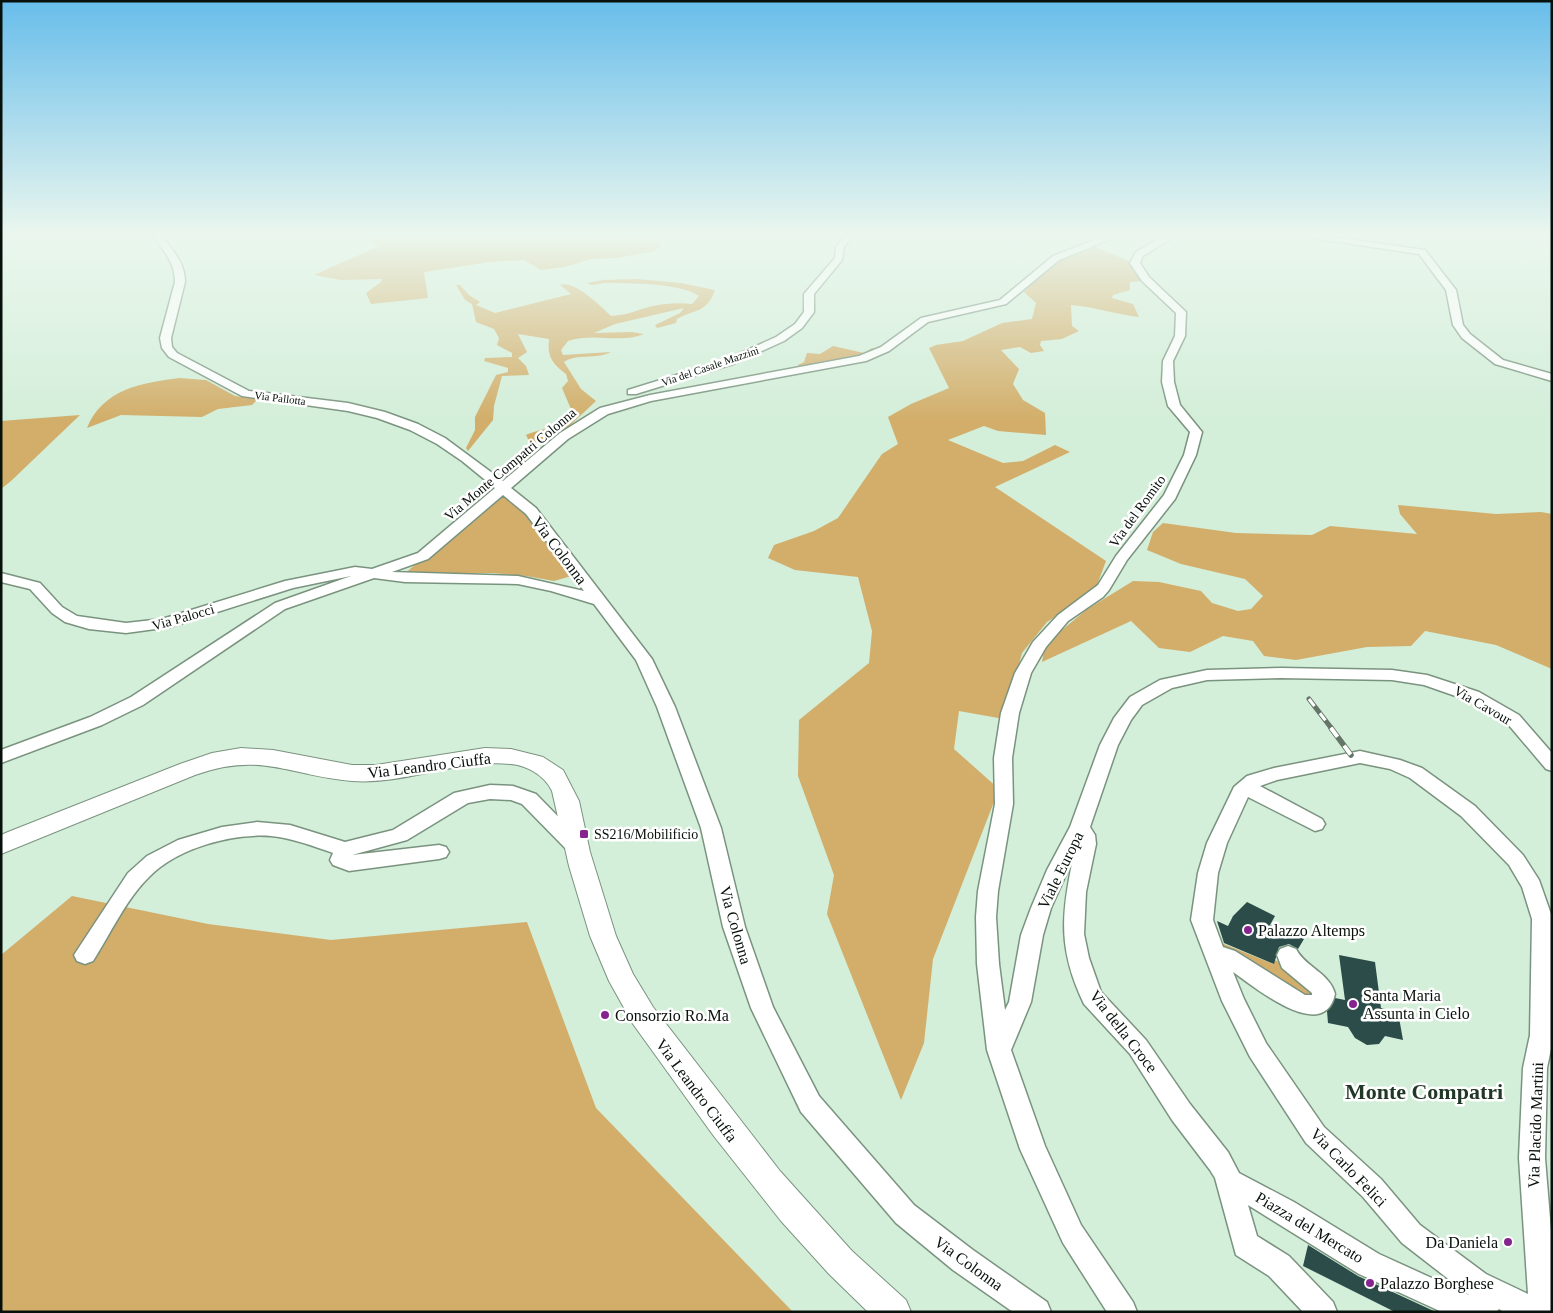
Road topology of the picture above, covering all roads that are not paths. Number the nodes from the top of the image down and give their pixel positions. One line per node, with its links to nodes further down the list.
1 (176, 297): 10 (street, Via Pallotta)
2 (808, 297): 9 (street, Via del Casale Mazzini)
3 (1009, 297): 9 (street, Via Monte Compatri Colonna)
4 (1165, 297): 27 (street, Via del Romito)
5 (1452, 297): 7 (street)
6 (1552, 369): 7 (street)
7 (1532, 372): 8 (street)
8 (1552, 378)
9 (578, 426): 10 (street, Via Monte Compatri Colonna)
10 (503, 489): 11 (street, Via Monte Compatri Colonna); 13 (street, Via Colonna)
11 (376, 573): 12 (street, Via Palocci); 13 (street, Via Palocci); 15 (street, Via Monte Compatri Colonna)
12 (1, 577)
13 (598, 600): 32 (street, Via Colonna)
14 (1427, 680): 16 (street, Via Cavour); 19 (street, Viale Europa)
15 (1, 757)
16 (1552, 765)
17 (1247, 788): 18 (street); 24 (street, Via Placido Martini); 36 (street, Via Placido Martini)
18 (1315, 824)
19 (1080, 827): 27 (street, Viale Europa); 28 (street, Via della Croce)
20 (1, 845): 22 (main road, Via Leandro Ciuffa)
21 (345, 849): 22 (street); 23 (street); 25 (street)
22 (578, 850): 31 (main road, Via Leandro Ciuffa)
23 (439, 852)
24 (1213, 952): 26 (street); 29 (street, Via Carlo Felici)
25 (85, 955)
26 (1288, 955)
27 (999, 1050): 33 (street)
28 (1224, 1171): 30 (street, Piazza del Mercato); 34 (street)
29 (1497, 1294): 30 (street); 35 (street, Via Carlo Felici)
30 (1473, 1311)
31 (894, 1312)
32 (1037, 1312)
33 (1123, 1312)
34 (1324, 1312)
35 (1535, 1312)
36 (1540, 1312)

